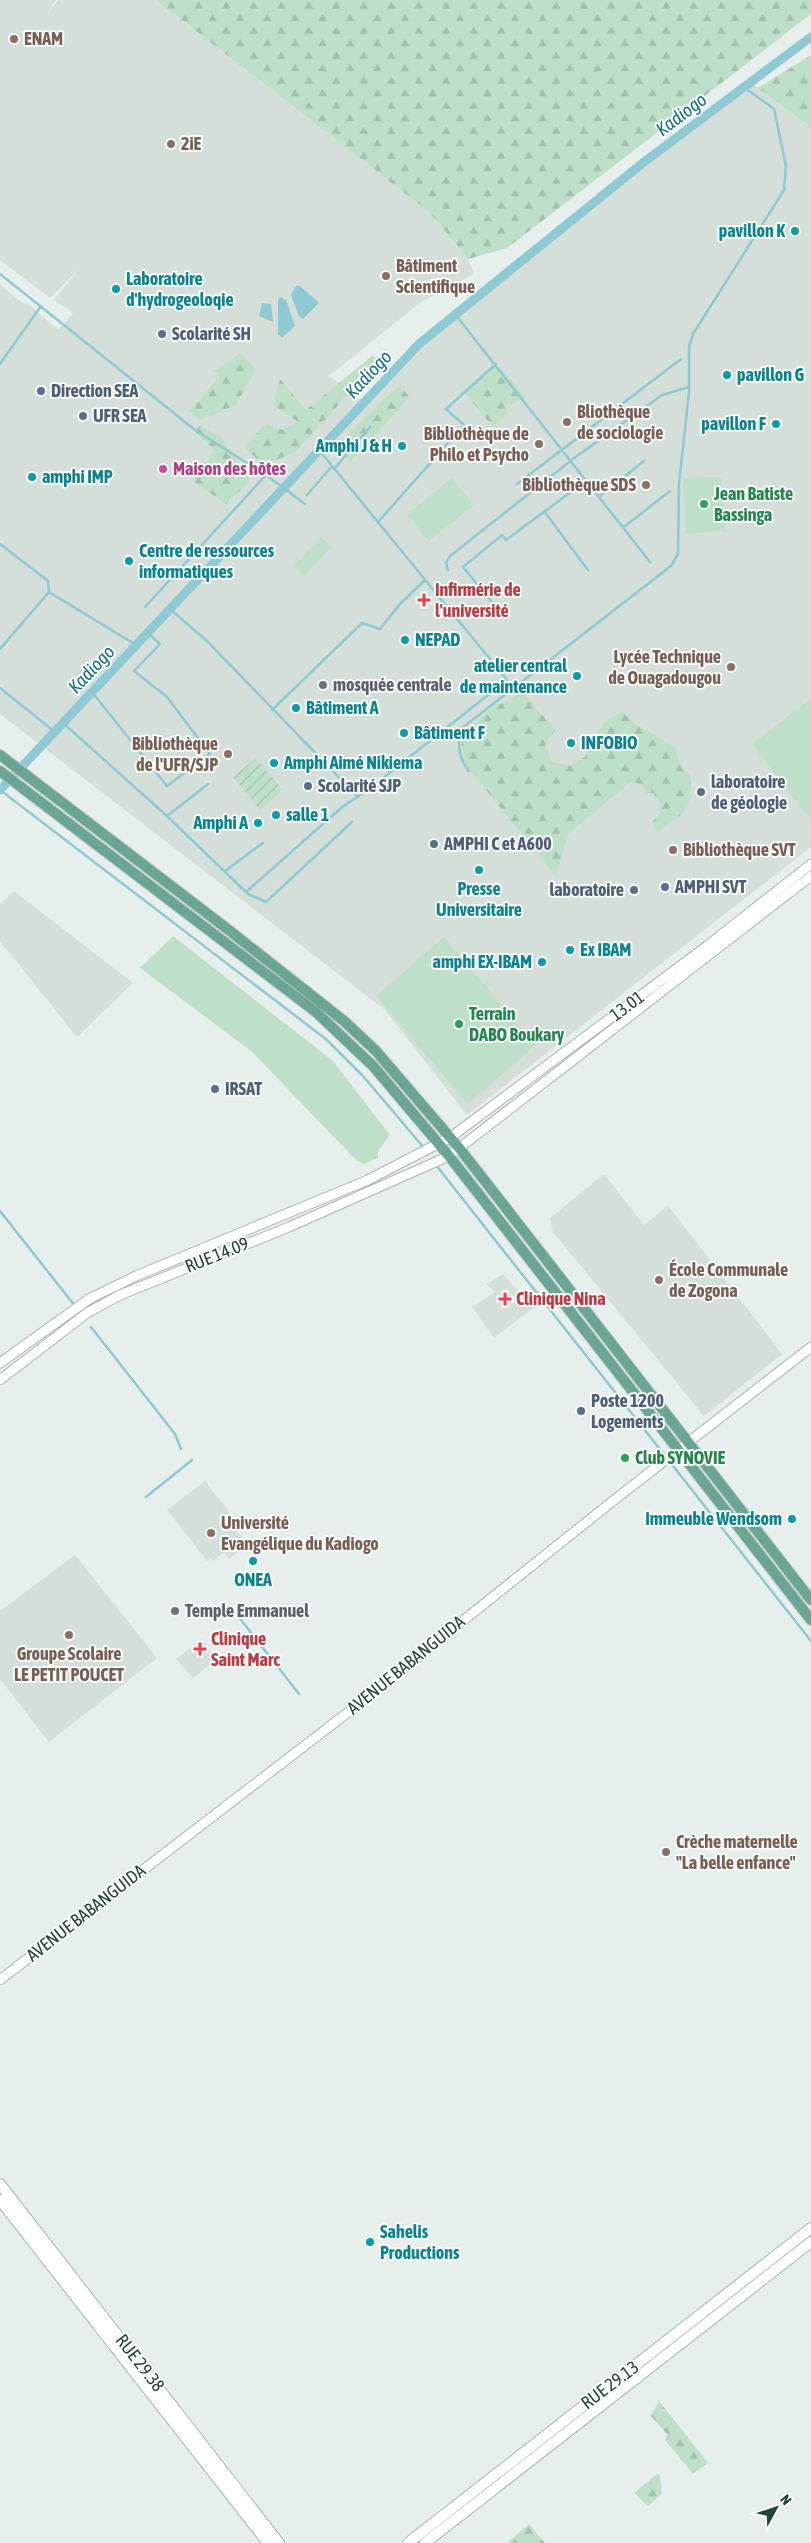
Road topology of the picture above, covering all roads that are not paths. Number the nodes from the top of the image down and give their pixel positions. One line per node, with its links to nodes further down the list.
1 (2, 756): 5 (main road)
2 (0, 771): 6 (main road)
3 (811, 864): 5 (street, 13.01)
4 (811, 876): 7 (street, 13.01)
5 (451, 1138): 6 (street, 13.01); 7 (main road)
6 (439, 1143): 8 (main road); 10 (street, RUE 14.09)
7 (460, 1149): 8 (street, 13.01); 12 (main road)
8 (449, 1156): 11 (street, RUE 14.09); 13 (main road)
9 (811, 1348): 12 (street, AVENUE BABANGUIDA)
10 (0, 1363)
11 (0, 1380)
12 (687, 1443): 13 (street, AVENUE BABANGUIDA); 14 (main road)
13 (677, 1450): 15 (main road); 16 (street, AVENUE BABANGUIDA)
14 (811, 1600)
15 (811, 1620)
16 (0, 1980)
17 (0, 2184): 22 (main road, RUE 29.38)
18 (0, 2200): 21 (main road, RUE 29.38)
19 (811, 2228): 23 (main road, RUE 29.13)
20 (811, 2242): 24 (main road)
21 (268, 2543)
22 (279, 2543)
23 (408, 2543)
24 (425, 2543)

